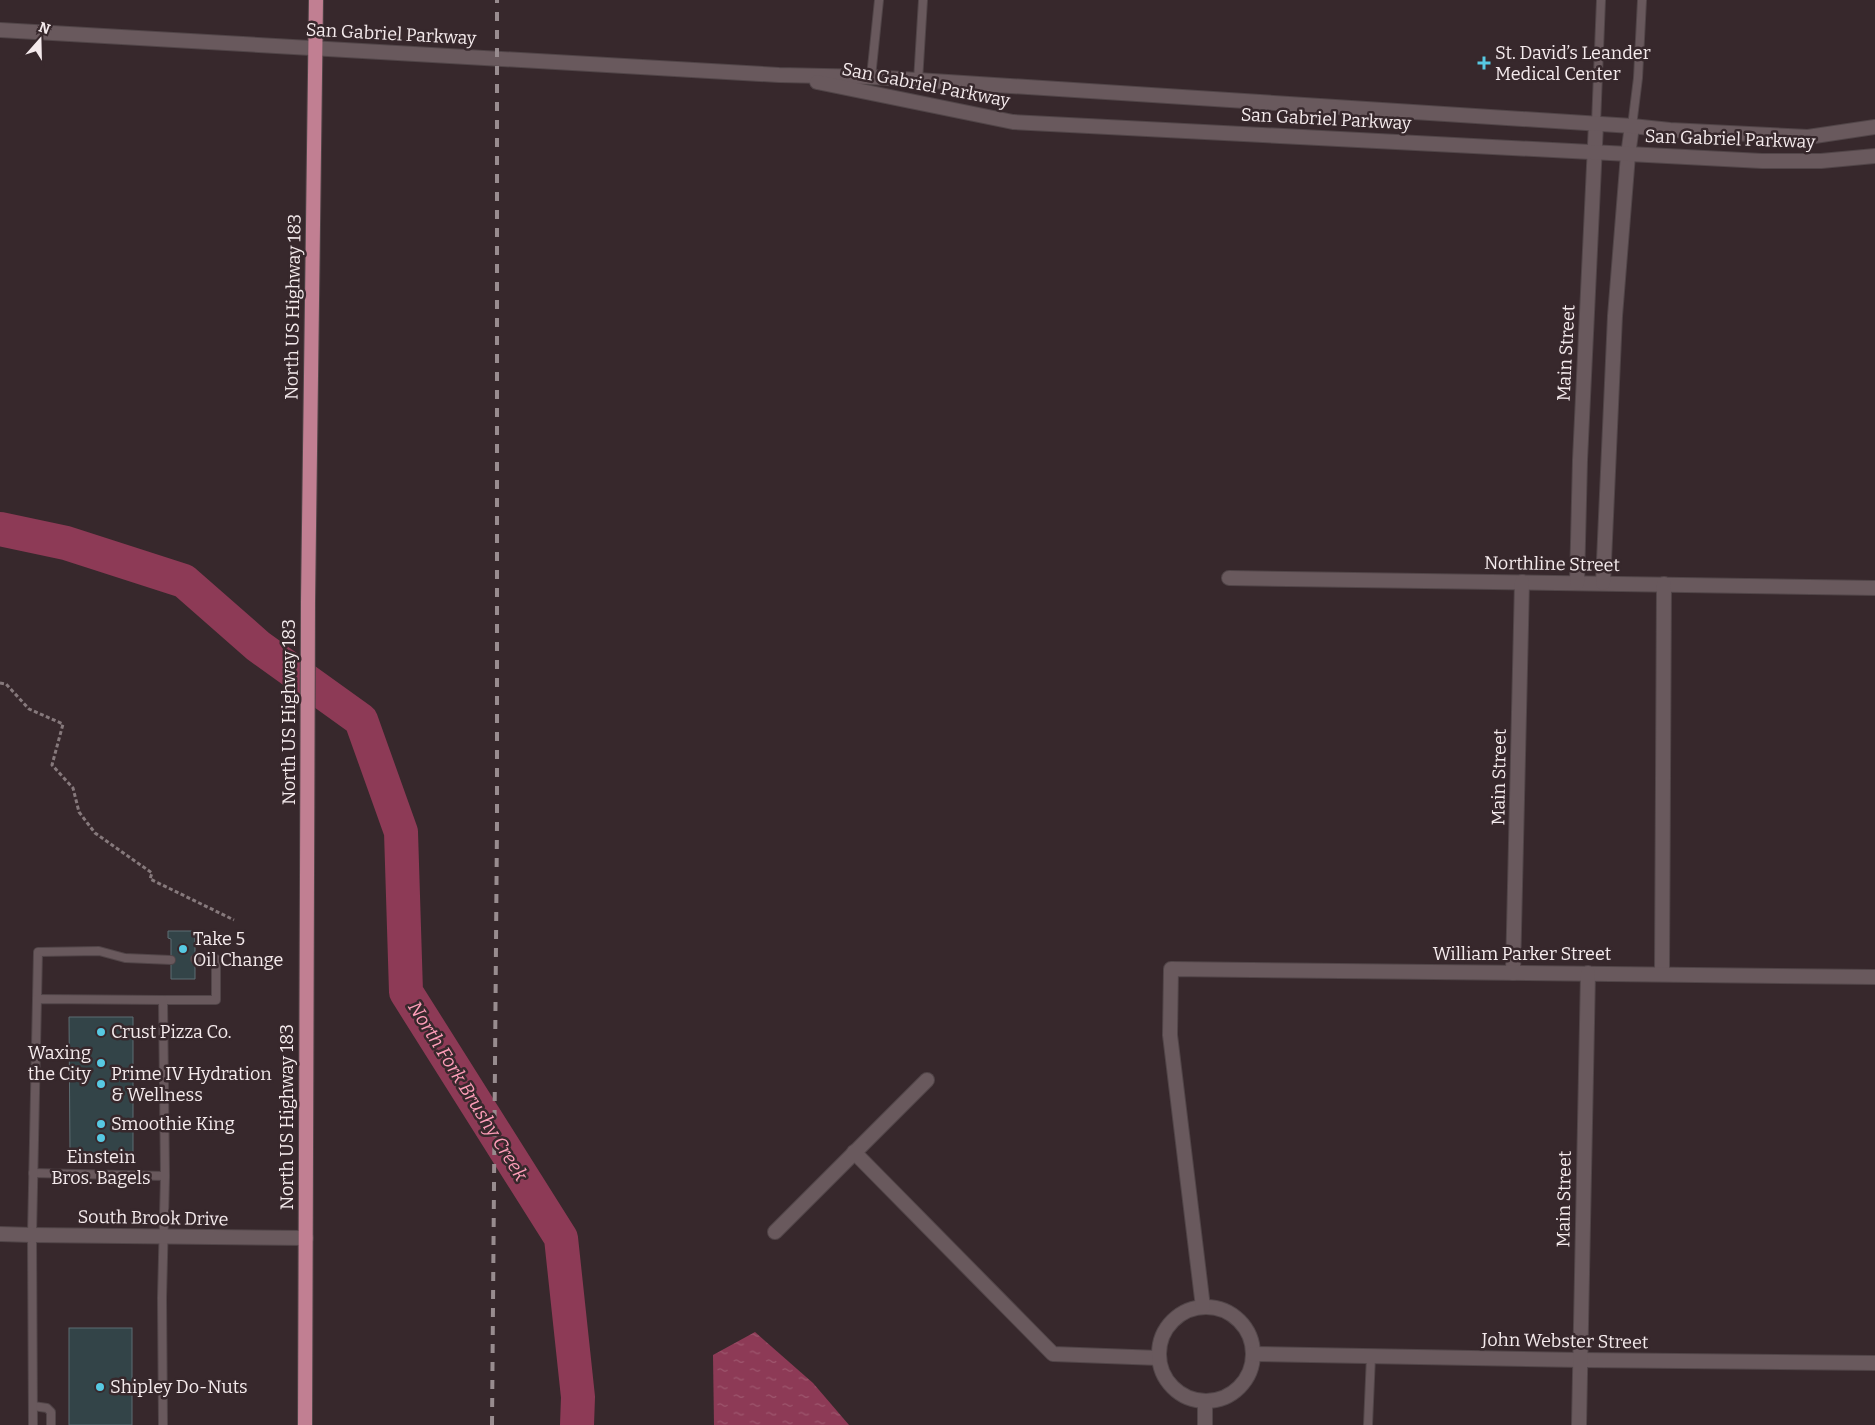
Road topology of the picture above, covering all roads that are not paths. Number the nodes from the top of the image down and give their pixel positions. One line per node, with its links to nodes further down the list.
1 (316, 0): 7 (main road, North US Highway 183)
2 (879, 0): 9 (lane)
3 (923, 0): 10 (lane)
4 (1601, 0): 11 (lane)
5 (1642, 0): 12 (lane)
6 (0, 30): 7 (street, San Gabriel Parkway)
7 (316, 49): 8 (street, San Gabriel Parkway); 39 (main road, North US Highway 183)
8 (779, 75): 9 (street, San Gabriel Parkway); 14 (street, San Gabriel Parkway)
9 (871, 77): 10 (street, San Gabriel Parkway)
10 (918, 81): 11 (street, San Gabriel Parkway)
11 (1596, 124): 12 (street, San Gabriel Parkway); 14 (street, Main Street)
12 (1632, 126): 13 (street, San Gabriel Parkway); 15 (street)
13 (1875, 127)
14 (1595, 152): 15 (street, San Gabriel Parkway); 19 (street, Main Street)
15 (1628, 155): 16 (street, San Gabriel Parkway); 20 (street)
16 (1875, 156)
17 (1229, 578): 18 (street, Northline Street)
18 (1522, 582): 19 (street, Northline Street); 25 (street, Main Street)
19 (1577, 583): 20 (street, Northline Street)
20 (1603, 583): 21 (street, Northline Street)
21 (1664, 584): 22 (street, Northline Street); 26 (street)
22 (1875, 588)
23 (195, 959): 30 (lane)
24 (171, 960): 29 (lane)
25 (1513, 973): 27 (street, William Parker Street); 40 (street, William Parker Street)
26 (1662, 973): 27 (street, William Parker Street); 28 (street, William Parker Street)
27 (1588, 974): 44 (street, Main Street)
28 (1874, 976)
29 (37, 999): 30 (lane); 33 (lane)
30 (163, 1000): 34 (lane)
31 (927, 1080): 32 (street)
32 (854, 1152): 35 (street); 43 (street)
33 (33, 1172): 34 (lane); 37 (lane)
34 (165, 1176): 38 (lane)
35 (774, 1232)
36 (0, 1234): 37 (street, South Brook Drive)
37 (32, 1235): 38 (street, South Brook Drive); 47 (lane)
38 (165, 1237): 39 (street, South Brook Drive); 50 (lane)
39 (306, 1238): 51 (main road, North US Highway 183)
40 (1204, 1307): 41 (street); 43 (street)
41 (1254, 1354): 42 (street, John Webster Street); 46 (street)
42 (1371, 1356): 44 (street, John Webster Street); 53 (lane)
43 (1159, 1358): 46 (street)
44 (1580, 1360): 45 (street, John Webster Street); 54 (street, Main Street)
45 (1875, 1363)
46 (1205, 1401): 52 (street)
47 (33, 1406): 48 (lane); 49 (lane)
48 (33, 1425)
49 (51, 1425)
50 (163, 1425)
51 (305, 1425)
52 (1205, 1425)
53 (1368, 1425)
54 (1579, 1425)

